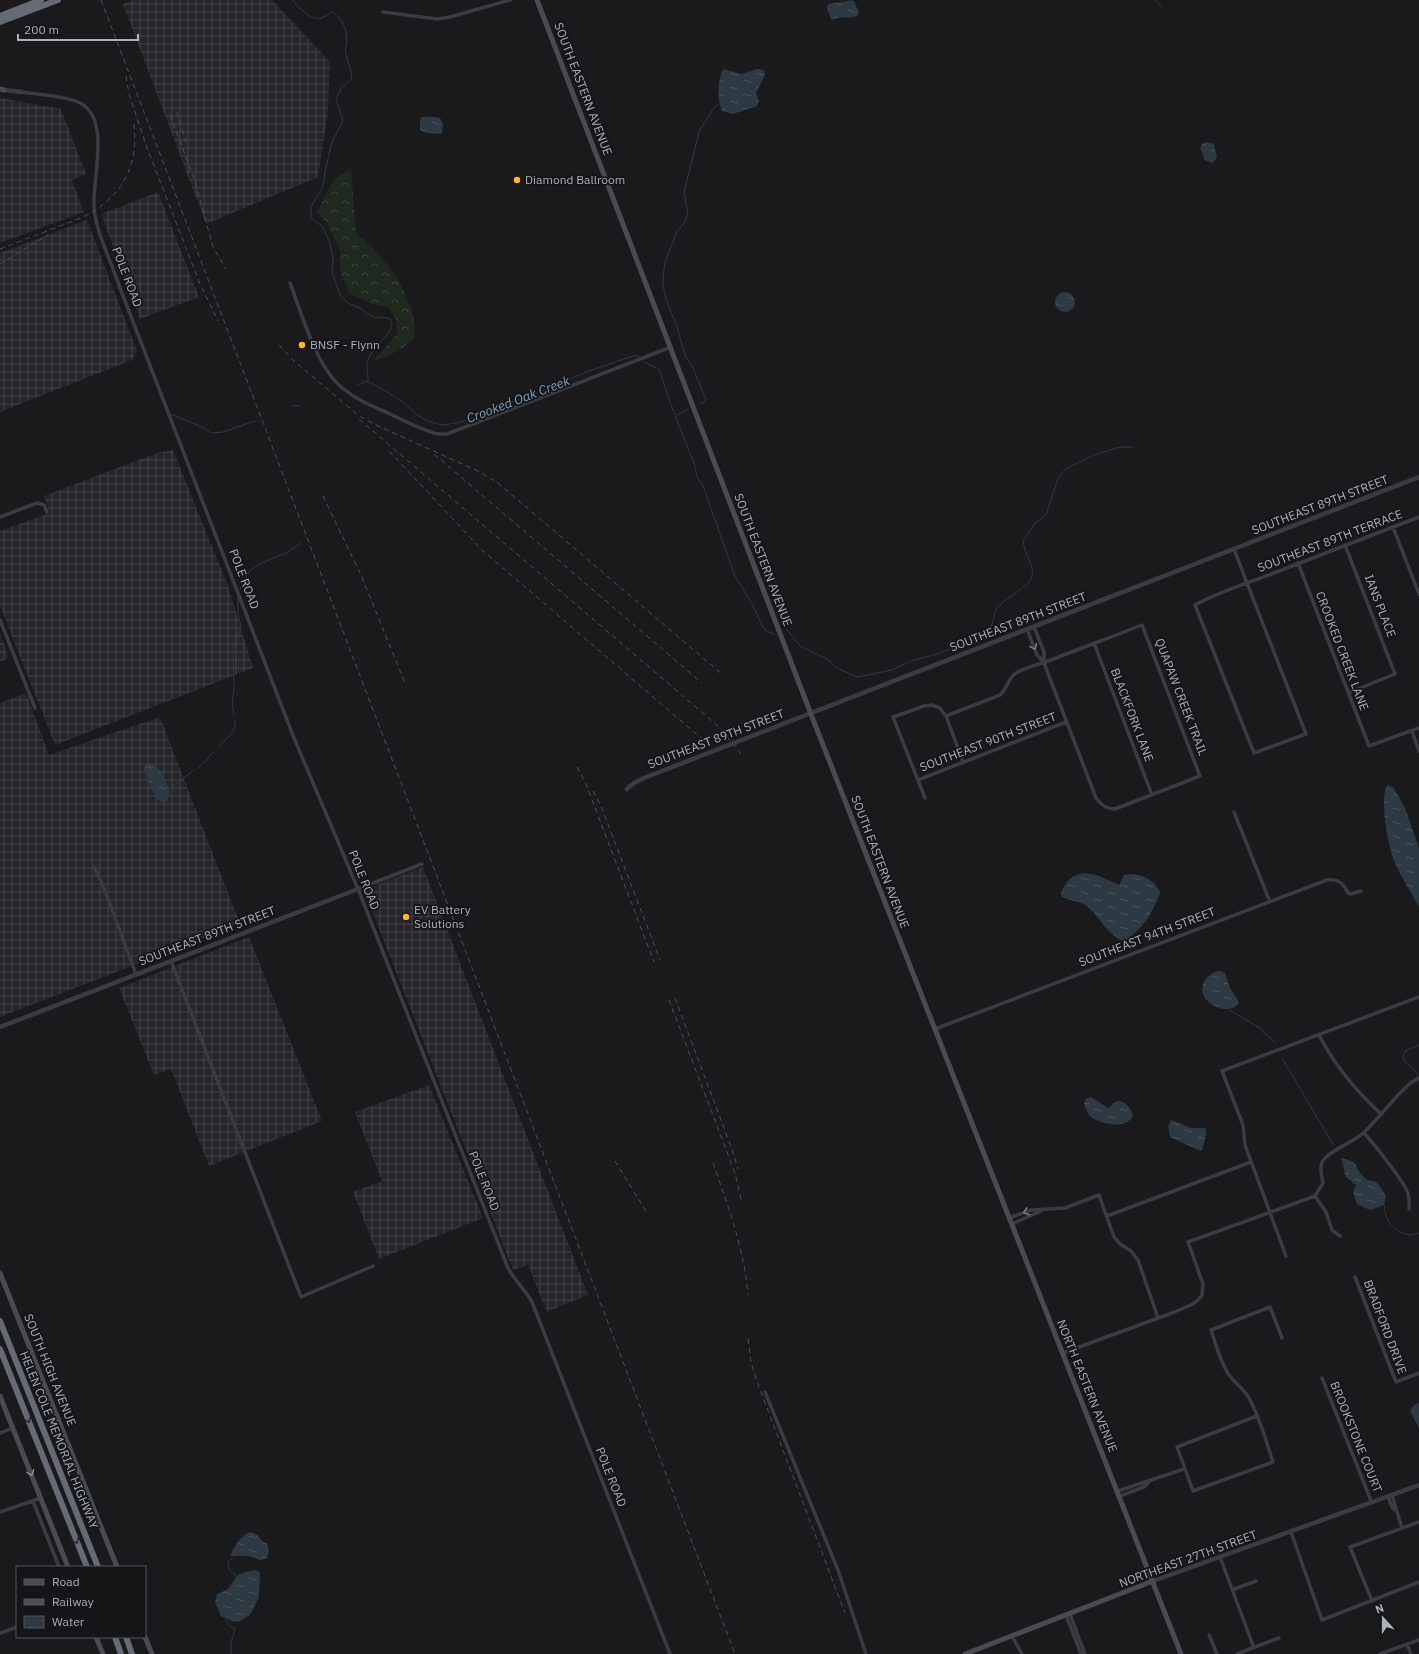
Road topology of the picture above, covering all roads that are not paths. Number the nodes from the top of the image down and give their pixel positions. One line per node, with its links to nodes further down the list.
1 (41, 0): 8 (highway)
2 (58, 0): 9 (highway)
3 (498, 0): 6 (street)
4 (510, 0): 6 (street)
5 (537, 0): 13 (main road, SOUTH EASTERN AVENUE)
6 (490, 5): 7 (street)
7 (383, 12)
8 (0, 16)
9 (0, 22)
10 (2, 89): 11 (street)
11 (21, 92): 45 (street, POLE ROAD)
12 (290, 283): 13 (street)
13 (671, 348): 31 (main road, SOUTH EASTERN AVENUE)
14 (1419, 477): 20 (street, SOUTHEAST 89TH STREET)
15 (47, 512): 16 (street)
16 (0, 517)
17 (1419, 517): 18 (street, SOUTHEAST 89TH TERRACE)
18 (1393, 527): 19 (street, SOUTHEAST 89TH TERRACE); 23 (street)
19 (1345, 545): 21 (street, SOUTHEAST 89TH TERRACE); 29 (street, IANS PLACE)
20 (1234, 549): 22 (street, SOUTHEAST 89TH TERRACE); 25 (street, SOUTHEAST 89TH STREET)
21 (1298, 563): 22 (street, SOUTHEAST 89TH TERRACE); 29 (street, CROOKED CREEK LANE)
22 (1247, 583): 22 (street, SOUTHEAST 89TH TERRACE)
23 (1419, 594)
24 (0, 620): 30 (street)
25 (1034, 627): 26 (street, SOUTHEAST 89TH STREET); 28 (street)
26 (1027, 629): 28 (street, one-way to 28); 31 (street, SOUTHEAST 89TH STREET)
27 (1094, 643): 28 (street); 40 (street, BLACKFORK LANE); 40 (street, QUAPAW CREEK TRAIL)
28 (1044, 663): 32 (street); 33 (street)
29 (1348, 693): 35 (street, CROOKED CREEK LANE)
30 (35, 708)
31 (811, 714): 39 (street, SOUTHEAST 89TH STREET); 52 (main road, SOUTH EASTERN AVENUE)
32 (946, 716): 37 (street); 38 (street)
33 (1066, 722): 37 (street, SOUTHEAST 90TH STREET); 40 (street)
34 (1419, 728): 35 (street)
35 (1412, 731): 36 (street)
36 (1419, 750)
37 (964, 762): 38 (street, SOUTHEAST 90TH STREET)
38 (918, 780): 41 (street)
39 (627, 789)
40 (1152, 794)
41 (925, 798)
42 (1234, 812): 47 (street)
43 (422, 864): 45 (street, SOUTHEAST 89TH STREET)
44 (94, 867): 49 (street)
45 (358, 889): 48 (street, SOUTHEAST 89TH STREET); 122 (street, POLE ROAD)
46 (1361, 891): 47 (street, SOUTHEAST 94TH STREET)
47 (1270, 902): 52 (street, SOUTHEAST 94TH STREET)
48 (171, 961): 49 (street, SOUTHEAST 89TH STREET); 68 (street)
49 (136, 974): 51 (street, SOUTHEAST 89TH STREET)
50 (1419, 997): 53 (street)
51 (0, 1027)
52 (935, 1029): 56 (main road, SOUTH EASTERN AVENUE)
53 (1319, 1035): 55 (street); 58 (street)
54 (1419, 1078): 55 (street)
55 (1381, 1114): 57 (street)
56 (973, 1126): 64 (main road, NORTH EASTERN AVENUE)
57 (1364, 1133): 59 (street); 60 (street)
58 (1251, 1162): 62 (street); 63 (street)
59 (1315, 1196): 62 (street); 66 (street)
60 (1409, 1209)
61 (1042, 1210): 63 (street); 64 (street, one-way to 64); 65 (street)
62 (1270, 1212): 67 (street); 71 (street)
63 (1107, 1216): 71 (street)
64 (1009, 1218): 65 (main road, NORTH EASTERN AVENUE)
65 (1012, 1224): 75 (main road, NORTH EASTERN AVENUE)
66 (1340, 1236)
67 (1286, 1256)
68 (373, 1266)
69 (0, 1272): 99 (main road, SOUTH HIGH AVENUE)
70 (1354, 1277): 76 (street, BRADFORD DRIVE)
71 (1158, 1318): 75 (street)
72 (0, 1321): 98 (highway, HELEN COLE MEMORIAL HIGHWAY)
73 (1282, 1338): 80 (street)
74 (0, 1351): 97 (highway, HELEN COLE MEMORIAL HIGHWAY, one-way to 97)
75 (1063, 1353): 85 (main road, NORTH EASTERN AVENUE)
76 (1419, 1373)
77 (1322, 1378): 89 (street, BROOKSTONE COURT)
78 (765, 1392): 123 (street)
79 (0, 1396): 81 (main road)
80 (1257, 1416): 83 (street); 83 (street)
81 (13, 1428): 82 (street); 87 (main road, one-way to 87)
82 (0, 1433)
83 (1184, 1469): 85 (street)
84 (1419, 1485): 86 (street, NORTHEAST 27TH STREET)
85 (1119, 1494): 101 (main road, NORTH EASTERN AVENUE)
86 (1390, 1496): 89 (street, NORTHEAST 27TH STREET); 92 (street)
87 (41, 1498): 88 (street); 96 (main road)
88 (33, 1501): 90 (street); 95 (street)
89 (1372, 1503): 93 (street, NORTHEAST 27TH STREET)
90 (0, 1512)
91 (1419, 1522): 92 (street)
92 (1402, 1528): 104 (street)
93 (1291, 1532): 94 (street, NORTHEAST 27TH STREET); 104 (street)
94 (1220, 1557): 101 (street, NORTHEAST 27TH STREET); 103 (street)
95 (59, 1566)
96 (68, 1566)
97 (87, 1566)
98 (98, 1566)
99 (117, 1566)
100 (1256, 1581): 103 (street)
101 (1153, 1582): 105 (main road, NORTHEAST 27TH STREET); 128 (main road, NORTH EASTERN AVENUE)
102 (1419, 1582): 104 (street)
103 (1232, 1590): 117 (street)
104 (1372, 1601)
105 (1068, 1614): 109 (main road, NORTHEAST 27TH STREET); 126 (street); 127 (street)
106 (16, 1627): 107 (street)
107 (0, 1633)
108 (1209, 1635): 129 (street)
109 (1012, 1636): 124 (main road, NORTHEAST 27TH STREET); 125 (street)
110 (96, 1638): 118 (main road)
111 (115, 1638): 119 (highway)
112 (126, 1638): 120 (highway)
113 (145, 1638): 121 (main road)
114 (1279, 1638): 117 (street)
115 (1419, 1640): 116 (street)
116 (1407, 1644): 131 (street); 132 (street)
117 (1254, 1648): 130 (street)
118 (103, 1654)
119 (121, 1654)
120 (132, 1654)
121 (152, 1654)
122 (670, 1654)
123 (866, 1654)
124 (965, 1654)
125 (1022, 1654)
126 (1081, 1654)
127 (1085, 1654)
128 (1181, 1654)
129 (1217, 1654)
130 (1237, 1654)
131 (1380, 1654)
132 (1411, 1654)

